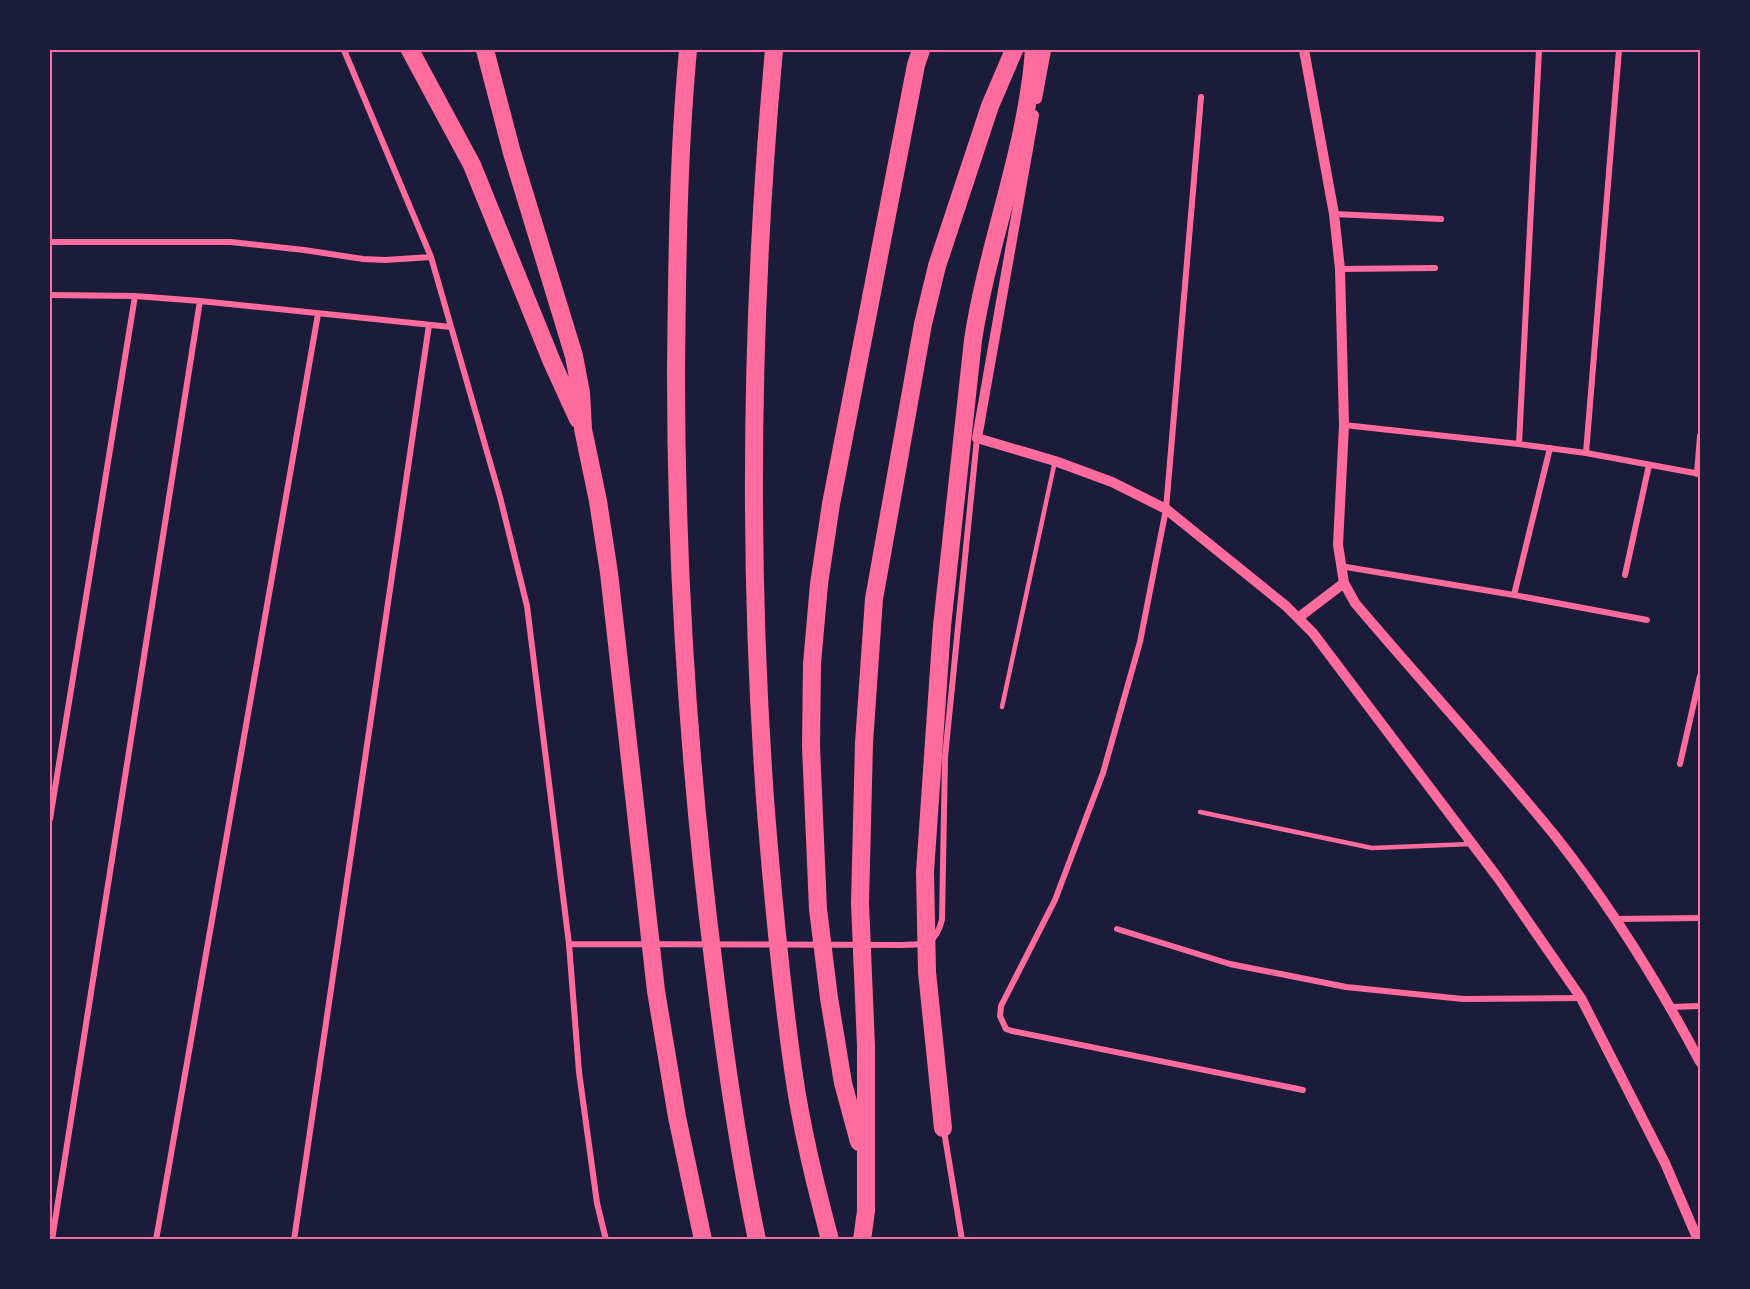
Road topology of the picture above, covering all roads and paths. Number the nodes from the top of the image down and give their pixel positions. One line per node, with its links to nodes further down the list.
1 (344, 50): 17 (street)
2 (410, 50): 27 (highway)
3 (485, 50): 27 (highway)
4 (688, 50): 66 (highway)
5 (774, 50): 67 (highway)
6 (921, 50): 60 (highway)
7 (1014, 50): 60 (highway)
8 (1034, 50): 59 (highway)
9 (1046, 50): 29 (street)
10 (1304, 50): 14 (street)
11 (1539, 50): 30 (street)
12 (1619, 50): 32 (street)
13 (1201, 97): 36 (street)
14 (1334, 214): 15 (street); 19 (street)
15 (1441, 219)
16 (50, 242): 17 (street)
17 (431, 256): 25 (street)
18 (1435, 268): 19 (street)
19 (1340, 269): 26 (street)
20 (50, 295): 21 (street)
21 (135, 296): 22 (street); 48 (street)
22 (200, 301): 23 (street); 61 (street)
23 (318, 314): 24 (street); 62 (street)
24 (429, 325): 25 (street); 63 (street)
25 (451, 327): 53 (street)
26 (1344, 425): 30 (street); 37 (street)
27 (583, 429): 65 (highway)
28 (1701, 436): 35 (street)
29 (977, 438): 33 (street); 53 (street)
30 (1519, 444): 31 (street)
31 (1550, 448): 32 (street); 40 (street)
32 (1586, 453): 34 (street)
33 (1055, 461): 36 (street); 45 (lane)
34 (1649, 465): 35 (street); 38 (street)
35 (1699, 474)
36 (1166, 509): 41 (street); 58 (street)
37 (1340, 566): 39 (street); 40 (street)
38 (1625, 575)
39 (1344, 583): 41 (street); 51 (street)
40 (1514, 595): 42 (street)
41 (1298, 618): 49 (street)
42 (1647, 620)
43 (1701, 676): 44 (street)
44 (1698, 698): 46 (street)
45 (1002, 707)
46 (1680, 764)
47 (1200, 812): 49 (lane)
48 (50, 819)
49 (1472, 844): 54 (street)
50 (1701, 918): 51 (street)
51 (1615, 919): 56 (street)
52 (1117, 929): 54 (street)
53 (570, 944): 64 (street)
54 (1581, 998): 70 (street)
55 (1701, 1006): 56 (street)
56 (1671, 1007): 57 (street)
57 (1701, 1062)
58 (1303, 1090)
59 (943, 1128): 69 (street)
60 (865, 1164): 68 (highway)
61 (52, 1239)
62 (156, 1239)
63 (294, 1239)
64 (606, 1239)
65 (703, 1239)
66 (757, 1239)
67 (830, 1239)
68 (862, 1239)
69 (962, 1239)
70 (1698, 1239)

